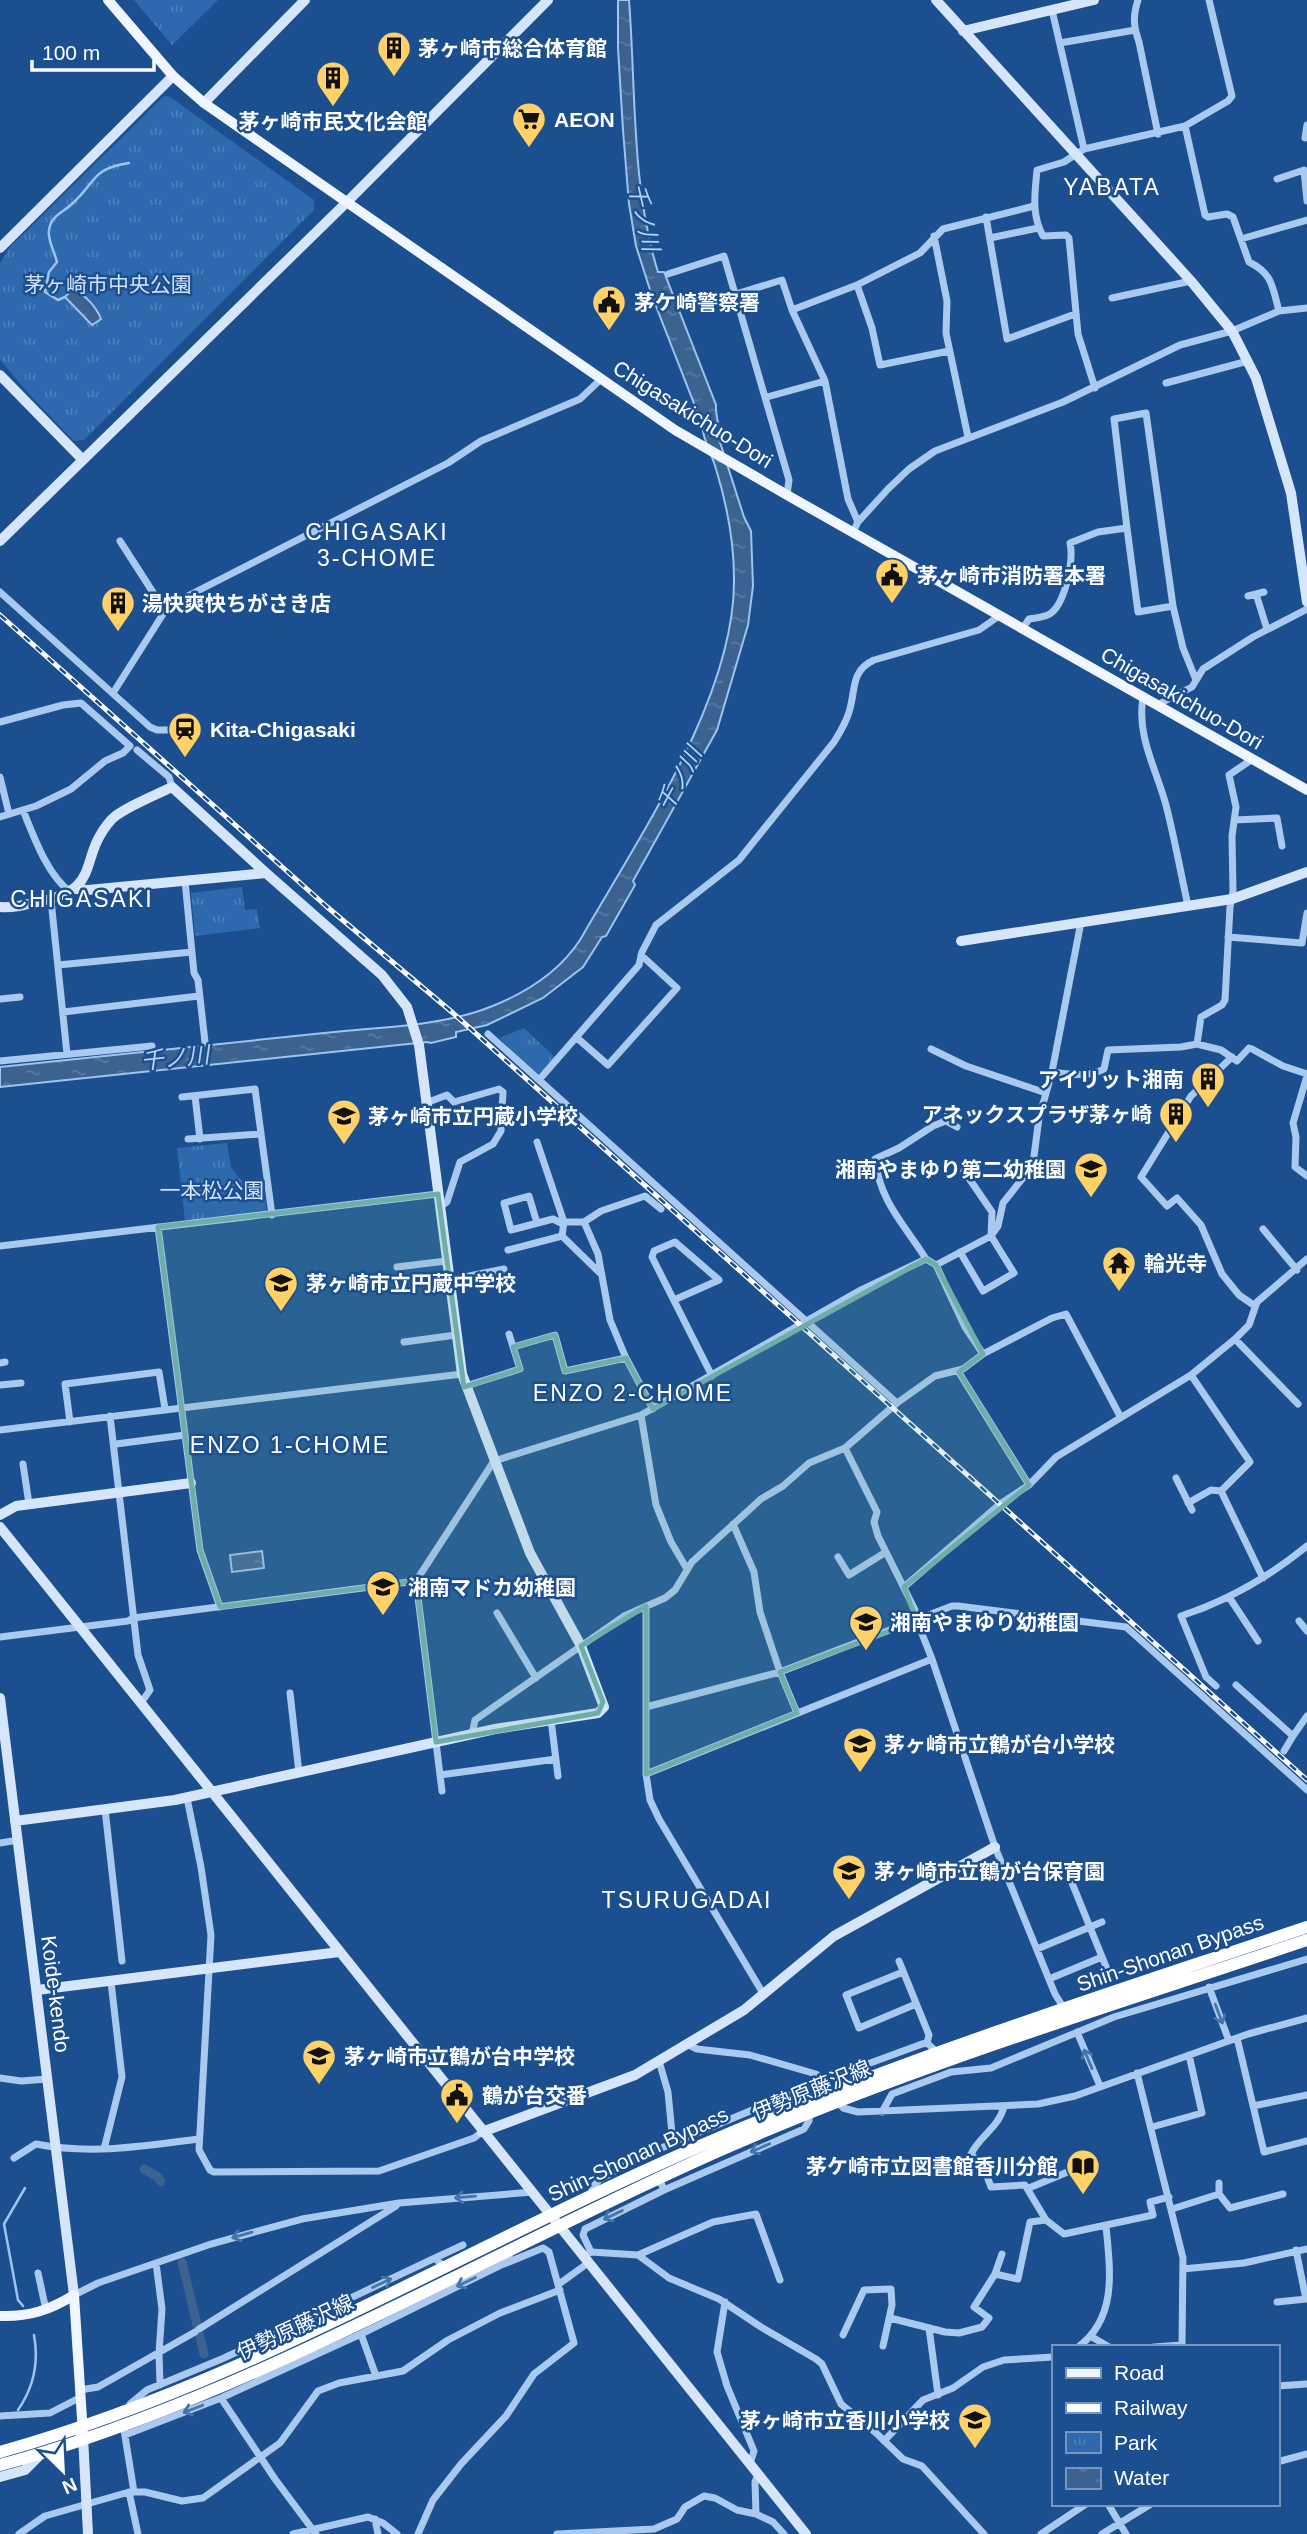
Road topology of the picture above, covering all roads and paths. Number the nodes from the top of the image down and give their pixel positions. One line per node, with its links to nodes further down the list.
1 (108, 0): 13 (main road, Chigasakichuo-Dori)
2 (305, 0): 14 (street)
3 (548, 0): 22 (street)
4 (936, 0): 11 (street)
5 (1094, 0): 8 (street)
6 (1138, 0): 10 (street)
7 (1209, 0): 16 (street)
8 (1070, 3): 9 (street)
9 (1052, 9): 11 (street); 12 (street)
10 (1135, 30): 12 (street); 17 (street)
11 (963, 31): 19 (street)
12 (1060, 43): 19 (street)
13 (173, 76): 14 (main road, Chigasakichuo-Dori); 30 (street)
14 (204, 103): 22 (main road, Chigasakichuo-Dori)
15 (1307, 125): 18 (street)
16 (1185, 126): 17 (street); 29 (street)
17 (1158, 134): 19 (street)
18 (1305, 138)
19 (1079, 151): 23 (street); 32 (street)
20 (1277, 179): 21 (street)
21 (1307, 201)
22 (347, 202): 44 (main road, Chigasakichuo-Dori); 50 (street)
23 (1034, 206): 24 (street); 26 (street)
24 (986, 216): 27 (street); 28 (street)
25 (1307, 220): 29 (street)
26 (1038, 228): 28 (street); 39 (street)
27 (934, 236): 33 (street); 41 (street)
28 (990, 238): 39 (street)
29 (1241, 239): 38 (street)
30 (0, 248)
31 (668, 274): 34 (street)
32 (1191, 281): 35 (street); 40 (street)
33 (857, 285): 37 (street); 41 (street)
34 (736, 294): 37 (street); 48 (street)
35 (1112, 298)
36 (1307, 308): 38 (street)
37 (792, 310): 45 (street)
38 (1279, 311): 40 (street)
39 (1075, 314): 47 (street)
40 (1232, 331): 42 (street); 47 (street)
41 (949, 351): 49 (street)
42 (1248, 361): 46 (street); 56 (street)
43 (0, 375): 50 (street)
44 (600, 380): 51 (main road, Chigasakichuo-Dori); 62 (street)
45 (825, 381): 48 (street); 52 (street)
46 (1166, 383)
47 (1095, 388): 49 (street)
48 (766, 397): 51 (street)
49 (968, 437): 52 (street)
50 (83, 460): 54 (street)
51 (786, 495): 52 (main road, Chigasakichuo-Dori)
52 (856, 527): 63 (main road, Chigasakichuo-Dori)
53 (1127, 528): 60 (street); 60 (street); 64 (street)
54 (0, 541)
55 (120, 541): 62 (street)
56 (1304, 552): 59 (street)
57 (0, 592): 67 (street)
58 (1256, 594): 65 (street)
59 (1307, 602)
60 (1173, 606): 66 (street)
61 (1307, 609): 65 (street)
62 (165, 611): 67 (street)
63 (999, 616): 64 (main road, Chigasakichuo-Dori); 95 (street)
64 (1023, 628): 68 (main road, Chigasakichuo-Dori)
65 (1267, 629): 66 (street)
66 (1196, 680): 69 (street)
67 (113, 693): 71 (street)
68 (1143, 698): 69 (main road, Chigasakichuo-Dori); 88 (street)
69 (1157, 705): 73 (main road, Chigasakichuo-Dori)
70 (0, 722): 77 (street)
71 (186, 730)
72 (137, 750): 75 (street)
73 (1251, 760): 76 (main road, Chigasakichuo-Dori); 80 (street)
74 (0, 777): 78 (street)
75 (172, 787): 83 (street); 85 (street)
76 (1307, 790)
77 (23, 810): 78 (street); 85 (street)
78 (9, 814): 79 (street)
79 (0, 817)
80 (1235, 820): 81 (street); 86 (street)
81 (1282, 846)
82 (1307, 872): 86 (street)
83 (266, 873): 84 (street); 116 (street)
84 (185, 881): 85 (street); 94 (street)
85 (74, 890): 87 (street)
86 (1232, 899): 88 (street); 92 (street)
87 (51, 900): 89 (street); 96 (street)
88 (1188, 906): 91 (street)
89 (0, 907)
90 (1307, 913): 92 (street)
91 (1082, 922): 93 (street); 110 (street)
92 (1228, 937): 104 (street)
93 (961, 941)
94 (192, 952): 96 (street); 97 (street)
95 (641, 955): 102 (street); 102 (street)
96 (58, 965): 100 (street)
97 (199, 996): 100 (street); 103 (street)
98 (20, 997): 99 (street)
99 (0, 999)
100 (63, 1012): 107 (street)
101 (488, 1034): 112 (street)
102 (576, 1037): 112 (street)
103 (205, 1042)
104 (1197, 1044): 108 (street); 110 (street)
105 (152, 1046): 107 (street)
106 (931, 1049): 113 (street)
107 (67, 1055): 109 (street)
108 (1232, 1056): 111 (street); 150 (street)
109 (0, 1061)
110 (1052, 1072): 113 (street)
111 (1307, 1075): 125 (street)
112 (539, 1080): 151 (street)
113 (1046, 1093): 136 (street)
114 (195, 1096): 115 (street); 120 (street); 122 (street)
115 (182, 1097)
116 (426, 1103): 126 (street); 127 (street)
117 (951, 1108): 118 (street)
118 (944, 1120): 119 (street); 140 (street)
119 (957, 1127)
120 (261, 1135): 122 (street); 129 (street)
121 (188, 1139): 122 (street)
122 (200, 1139)
123 (537, 1142): 132 (street)
124 (964, 1171): 136 (street)
125 (1307, 1176)
126 (438, 1194): 127 (street); 129 (street)
127 (440, 1207): 142 (street)
128 (661, 1209): 130 (street)
129 (272, 1215): 133 (street)
130 (584, 1222): 132 (street); 147 (street)
131 (537, 1223): 131 (street); 132 (street)
132 (564, 1223): 135 (street)
133 (158, 1227): 137 (street); 168 (street)
134 (1263, 1229): 146 (street)
135 (562, 1236): 138 (street); 147 (street)
136 (991, 1236): 139 (street); 139 (street)
137 (0, 1246)
138 (508, 1250)
139 (960, 1252): 143 (street)
140 (926, 1259): 143 (street); 151 (street)
141 (1307, 1259): 146 (street)
142 (446, 1261): 144 (street); 148 (street)
143 (936, 1265): 157 (street)
144 (397, 1267)
145 (504, 1269): 148 (street)
146 (1297, 1269): 150 (street)
147 (601, 1274): 158 (street)
148 (449, 1280): 153 (street)
149 (674, 1300): 149 (street); 161 (street)
150 (1255, 1307): 154 (street)
151 (806, 1321): 161 (street); 166 (street)
152 (509, 1334): 156 (street)
153 (456, 1335): 155 (street); 160 (street)
154 (1235, 1339): 162 (street); 167 (street)
155 (404, 1342)
156 (513, 1347): 158 (street); 165 (street)
157 (983, 1354): 159 (street); 173 (street)
158 (626, 1359): 170 (street)
159 (958, 1371): 166 (street); 183 (street)
160 (462, 1374): 165 (street); 168 (street)
161 (712, 1376): 170 (street)
162 (1191, 1376): 173 (street); 184 (street)
163 (21, 1382): 164 (street)
164 (0, 1385)
165 (466, 1386): 179 (street)
166 (897, 1403): 178 (street)
167 (1298, 1404)
168 (180, 1408): 169 (street); 176 (street)
169 (165, 1409): 172 (street); 174 (street)
170 (653, 1409): 171 (street)
171 (641, 1415): 179 (street); 193 (street)
172 (110, 1416): 174 (street); 185 (street)
173 (1120, 1416): 183 (street)
174 (70, 1422): 175 (street)
175 (0, 1430)
176 (185, 1435): 177 (street); 182 (street)
177 (116, 1444)
178 (845, 1448): 188 (street); 191 (street)
179 (494, 1461): 195 (street); 208 (street)
180 (23, 1464): 186 (street)
181 (1175, 1478): 184 (street)
182 (191, 1483): 185 (street); 198 (street)
183 (1029, 1485): 196 (street)
184 (1221, 1491): 194 (street)
185 (118, 1492): 186 (street); 201 (street)
186 (29, 1504): 187 (street)
187 (0, 1515)
188 (733, 1524): 193 (street); 210 (street)
189 (0, 1527): 204 (street)
190 (1307, 1546): 194 (street)
191 (886, 1552): 192 (street); 196 (street)
192 (838, 1557)
193 (687, 1569): 199 (street)
194 (1263, 1578): 197 (street)
195 (416, 1581): 198 (street); 223 (street)
196 (904, 1587): 202 (street)
197 (1229, 1597): 207 (street); 213 (street)
198 (220, 1606): 201 (street)
199 (646, 1607): 208 (street); 217 (street)
200 (497, 1613): 211 (street)
201 (133, 1618): 204 (street); 216 (street)
202 (917, 1620): 209 (street); 210 (street); 230 (street)
203 (1299, 1621): 205 (street)
204 (80, 1627): 206 (street); 216 (street)
205 (1307, 1632)
206 (0, 1637)
207 (1258, 1642)
208 (581, 1646): 211 (street); 220 (street)
209 (932, 1659): 218 (street); 238 (street)
210 (780, 1672): 217 (street); 218 (street)
211 (536, 1678): 221 (street)
212 (1236, 1685): 222 (street)
213 (1216, 1686)
214 (289, 1693): 226 (street)
215 (0, 1698): 235 (street, Koide-kendo)
216 (141, 1703): 232 (street)
217 (646, 1707): 227 (street)
218 (797, 1713): 227 (street)
219 (1307, 1716): 222 (street)
220 (551, 1720): 221 (street); 225 (street)
221 (472, 1734): 223 (street)
222 (1293, 1736): 224 (street)
223 (436, 1742): 226 (street); 228 (street)
224 (1284, 1751)
225 (556, 1759): 228 (street); 229 (street)
226 (299, 1773): 232 (street)
227 (646, 1774): 256 (street)
228 (440, 1775): 231 (street)
229 (558, 1776)
230 (1307, 1790)
231 (442, 1791)
232 (214, 1793): 233 (street); 244 (street)
233 (187, 1798): 234 (street); 249 (street)
234 (105, 1809): 235 (street); 247 (street)
235 (15, 1821): 236 (street, Koide-kendo)
236 (18, 1840): 237 (street); 255 (street, Koide-kendo)
237 (0, 1843)
238 (995, 1847): 243 (street); 256 (street)
239 (1070, 1878): 241 (street)
240 (1102, 1922): 241 (street)
241 (1090, 1927): 243 (street); 245 (street)
242 (1306, 1933): 258 (main road, 伊勢原藤沢線); 350 (highway, Shin-Shonan Bypass, bridge); 355 (highway, Shin-Shonan Bypass, bridge)
243 (1037, 1949): 252 (street)
244 (339, 1952): 249 (street); 281 (street)
245 (1102, 1957): 251 (street); 252 (street)
246 (1307, 1959): 254 (street)
247 (121, 1961)
248 (899, 1961): 250 (street)
249 (209, 1969): 253 (street); 282 (street)
250 (903, 1972): 257 (street); 257 (street)
251 (1109, 1974)
252 (1049, 1979): 258 (street)
253 (111, 1982): 255 (street); 286 (street)
254 (1209, 1987): 260 (street); 262 (street, one-way to 262)
255 (37, 1990): 271 (street, Koide-kendo)
256 (764, 1995): 263 (street)
257 (916, 2004): 264 (street)
258 (1066, 2014): 261 (main road, 伊勢原藤沢線); 265 (main road, 伊勢原藤沢線)
259 (1307, 2018): 262 (street)
260 (1077, 2032): 267 (street); 273 (street, one-way to 260)
261 (1003, 2039): 267 (street); 275 (main road, 伊勢原藤沢線)
262 (1233, 2040): 266 (street); 277 (street)
263 (687, 2043): 268 (street); 272 (street)
264 (927, 2043): 265 (street); 272 (street)
265 (940, 2054): 275 (main road, 伊勢原藤沢線)
266 (1189, 2055): 269 (street); 280 (street)
267 (1011, 2059): 279 (street)
268 (659, 2061): 281 (street); 284 (street)
269 (1137, 2073): 273 (street); 280 (street)
270 (0, 2078): 271 (street)
271 (48, 2079): 285 (street, Koide-kendo)
272 (824, 2080): 284 (street)
273 (1100, 2086): 276 (street)
274 (1307, 2095): 277 (street)
275 (835, 2096): 278 (main road, 伊勢原藤沢線); 279 (street); 297 (main road, 伊勢原藤沢線)
276 (1004, 2106): 279 (street); 291 (street)
277 (1253, 2106): 283 (street)
278 (810, 2110): 289 (main road, 伊勢原藤沢線); 292 (street, one-way to 292)
279 (882, 2112)
280 (1152, 2127): 296 (street)
281 (482, 2132): 282 (street); 293 (street)
282 (200, 2140): 286 (street)
283 (1307, 2141)
284 (673, 2144): 297 (street)
285 (56, 2148): 286 (street); 287 (street); 319 (street, Koide-kendo)
286 (104, 2149)
287 (14, 2158)
288 (1070, 2171): 291 (street)
289 (657, 2176): 292 (street); 300 (main road, 伊勢原藤沢線)
290 (1219, 2183): 294 (street)
291 (1029, 2188): 301 (street)
292 (664, 2190): 309 (street, one-way to 309)
293 (533, 2192): 298 (street, one-way to 298); 300 (street)
294 (1219, 2194): 295 (street); 299 (street)
295 (1283, 2194)
296 (1169, 2197): 299 (street); 302 (street)
297 (588, 2201): 300 (main road, 伊勢原藤沢線)
298 (399, 2203): 311 (street, one-way to 311); 334 (street)
299 (1172, 2208): 314 (street)
300 (556, 2220): 303 (main road, 伊勢原藤沢線); 309 (street); 313 (main road, 伊勢原藤沢線)
301 (1046, 2220): 302 (street); 316 (street)
302 (1106, 2226): 329 (street)
303 (518, 2242): 312 (street); 336 (main road, 伊勢原藤沢線)
304 (463, 2245): 310 (street)
305 (1307, 2249): 306 (street)
306 (1296, 2250): 314 (street); 320 (street)
307 (1002, 2254): 316 (street)
308 (638, 2255): 309 (street); 317 (street); 321 (street)
309 (587, 2257): 318 (street); 354 (street)
310 (435, 2258): 313 (street); 340 (street, one-way to 310)
311 (156, 2263): 319 (street); 334 (street)
312 (503, 2264): 318 (street); 327 (street, one-way to 327)
313 (446, 2269): 346 (main road, 伊勢原藤沢線)
314 (1183, 2269): 332 (street)
315 (38, 2273): 323 (street)
316 (995, 2274): 326 (street)
317 (780, 2280)
318 (559, 2287): 337 (street); 373 (street)
319 (75, 2295): 323 (main road); 342 (main road)
320 (1307, 2299): 322 (street)
321 (725, 2302): 349 (street); 354 (street)
322 (1277, 2302)
323 (47, 2311): 324 (main road)
324 (0, 2316)
325 (890, 2318): 326 (street); 328 (street); 333 (street)
326 (929, 2328): 343 (street)
327 (361, 2334): 337 (street); 338 (street)
328 (843, 2335)
329 (1092, 2337): 330 (street); 331 (street)
330 (1081, 2345)
331 (1106, 2345)
332 (1182, 2345)
333 (883, 2346)
334 (159, 2353): 340 (street); 342 (street)
335 (1052, 2357): 343 (street)
336 (249, 2370): 338 (main road); 346 (main road, 伊勢原藤沢線)
337 (376, 2376): 352 (street)
338 (256, 2382): 344 (street)
339 (1307, 2384): 341 (street)
340 (160, 2385): 346 (street)
341 (1279, 2386)
342 (81, 2394): 345 (street); 347 (main road)
343 (937, 2395): 349 (street)
344 (221, 2398): 348 (street, one-way to 348); 352 (street)
345 (0, 2416)
346 (127, 2418): 347 (main road, 伊勢原藤沢線); 348 (street)
347 (83, 2433): 350 (street); 357 (street); 359 (street)
348 (125, 2435): 358 (street)
349 (884, 2441): 377 (street)
350 (0, 2449)
351 (1307, 2454): 353 (street)
352 (261, 2456): 358 (street); 366 (street)
353 (1279, 2461)
354 (750, 2464): 356 (street)
355 (0, 2465)
356 (758, 2475): 363 (street); 376 (street)
357 (0, 2477)
358 (132, 2492): 359 (street); 369 (street)
359 (86, 2504): 367 (street); 368 (street)
360 (1083, 2506): 378 (street)
361 (1109, 2506): 365 (street)
362 (1148, 2506): 365 (street)
363 (755, 2514): 374 (street); 375 (street)
364 (375, 2519): 366 (street); 371 (street); 372 (street)
365 (1120, 2523): 379 (street); 380 (street)
366 (314, 2531): 370 (street)
367 (19, 2534)
368 (88, 2534)
369 (138, 2534)
370 (293, 2534)
371 (378, 2534)
372 (397, 2534)
373 (418, 2534)
374 (557, 2534)
375 (784, 2534)
376 (806, 2534)
377 (984, 2534)
378 (1041, 2534)
379 (1102, 2534)
380 (1126, 2534)

